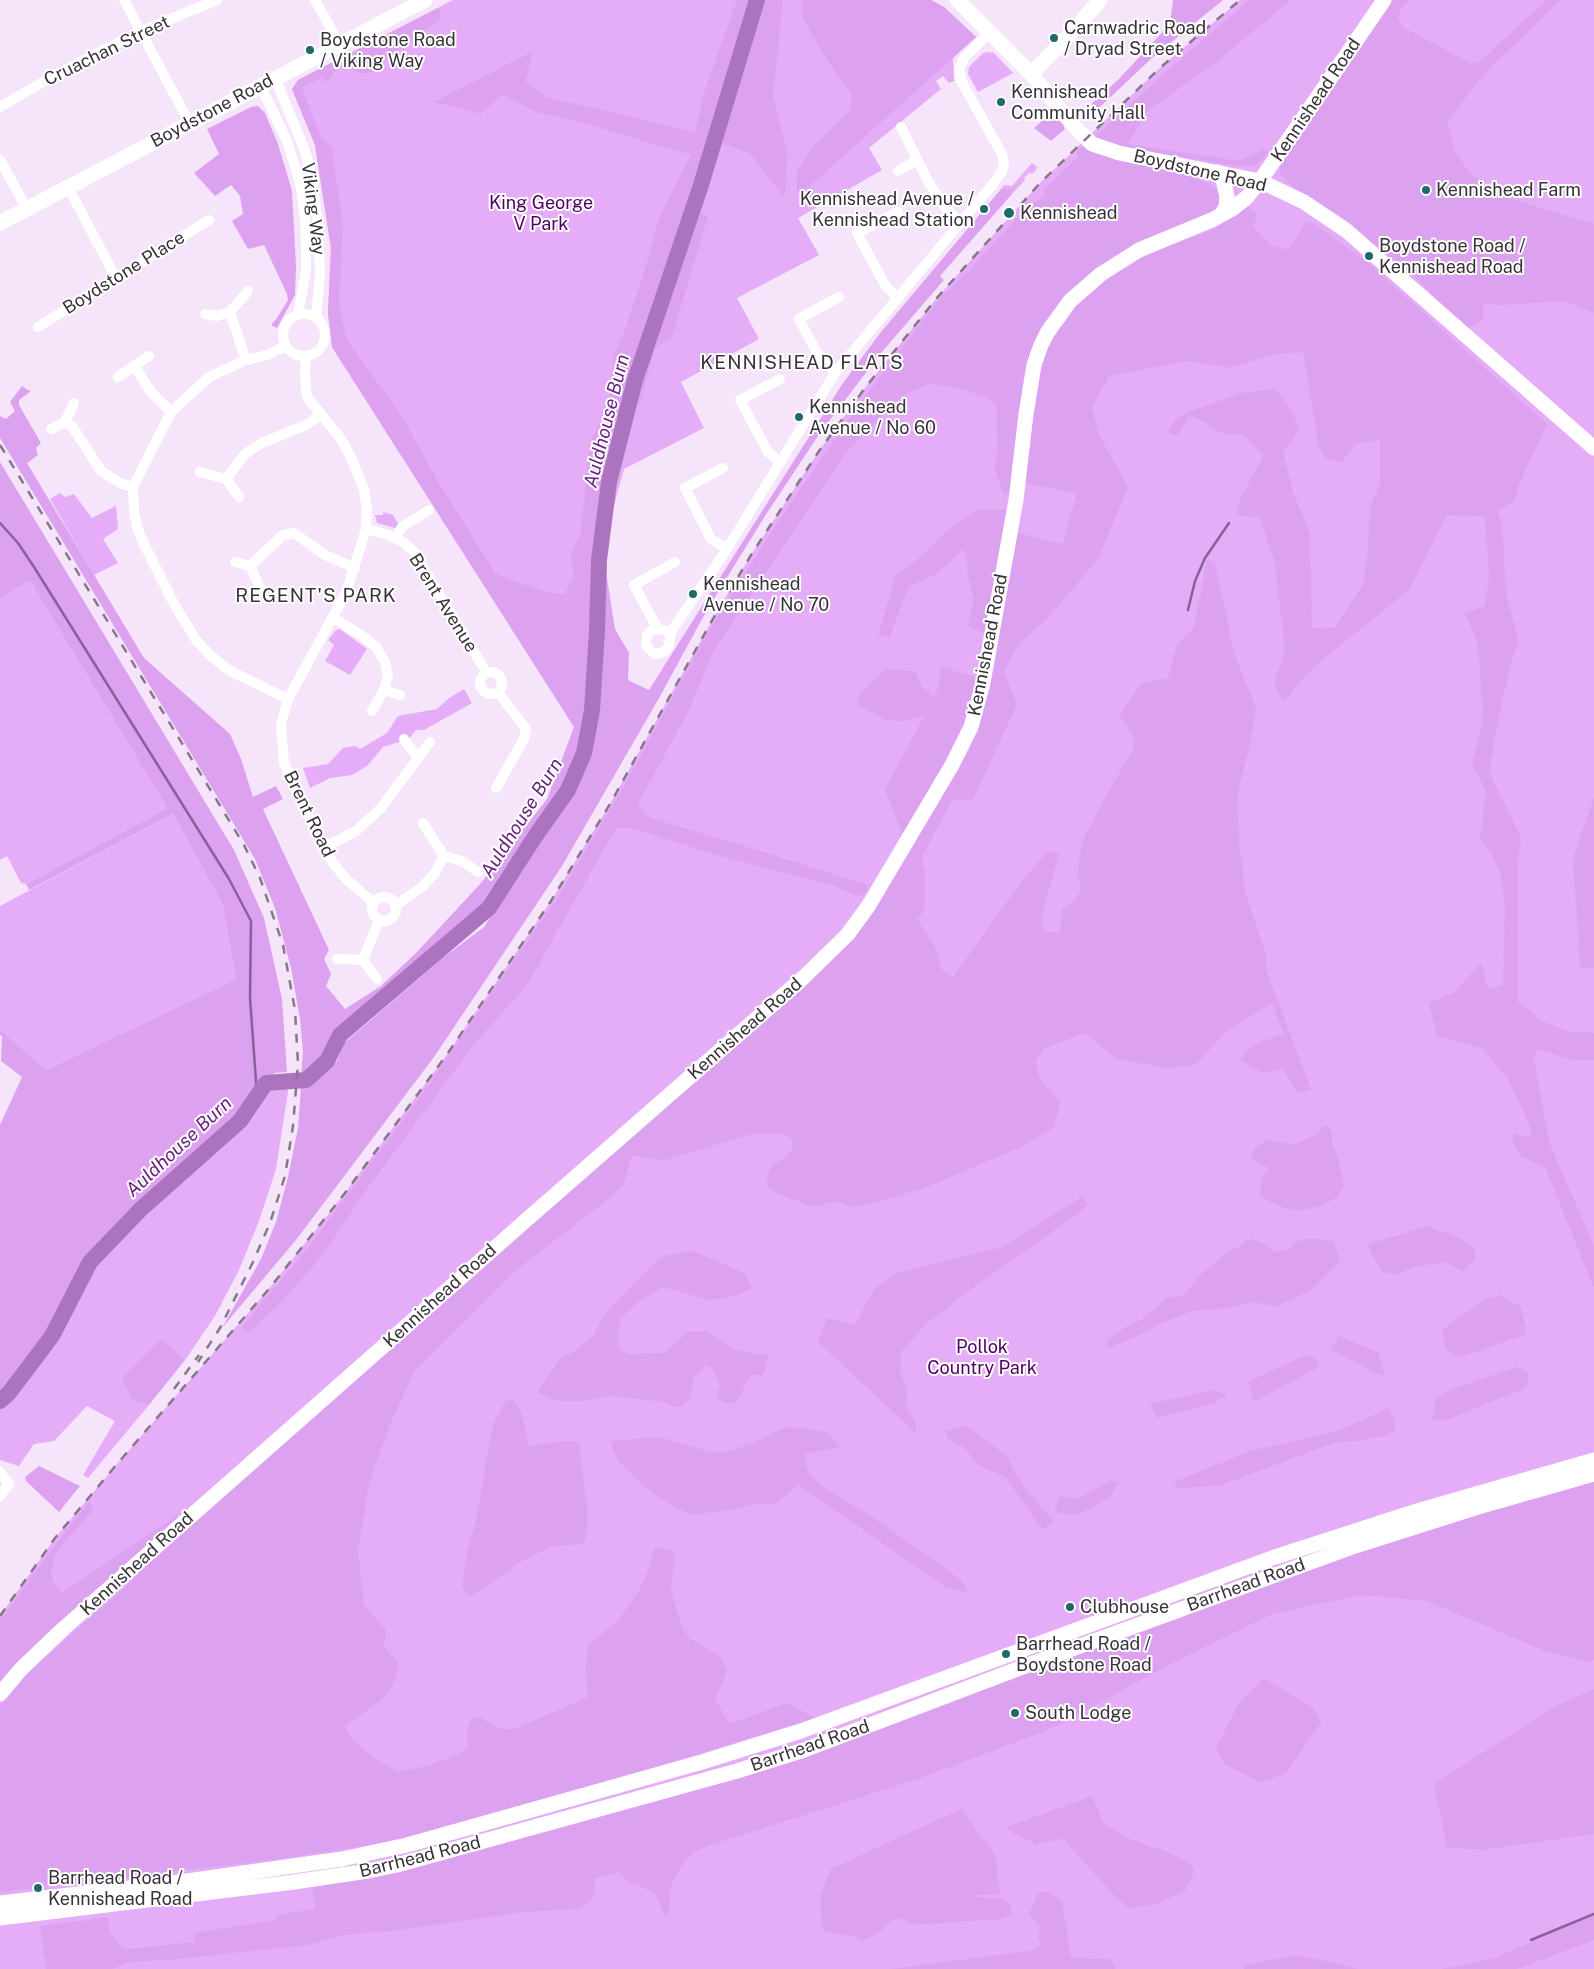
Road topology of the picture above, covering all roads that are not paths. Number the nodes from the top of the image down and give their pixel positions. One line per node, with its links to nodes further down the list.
1 (124, 0): 8 (street)
2 (217, 0): 8 (street, Cruachan Street)
3 (315, 0): 10 (street)
4 (425, 0): 10 (street, Boydstone Road)
5 (957, 0): 9 (street, Boydstone Road)
6 (1100, 0): 11 (street)
7 (1384, 0): 21 (street, Kennishead Road)
8 (141, 31): 14 (street, Cruachan Street); 15 (street)
9 (990, 32): 11 (street, Boydstone Road); 28 (street)
10 (340, 45): 12 (street, Boydstone Road)
11 (1031, 74): 20 (street, Boydstone Road)
12 (275, 78): 13 (street, Boydstone Road); 36 (street, Viking Way)
13 (260, 85): 15 (street, Boydstone Road); 35 (street, Viking Way)
14 (0, 107)
15 (190, 124): 22 (street, Boydstone Road)
16 (901, 127): 18 (street)
17 (0, 160): 23 (street)
18 (917, 160): 19 (street); 28 (street)
19 (898, 170)
20 (1217, 172): 21 (street, Boydstone Road); 25 (street)
21 (1260, 181): 25 (street, Kennishead Road); 51 (street, Boydstone Road)
22 (68, 187): 23 (street, Boydstone Road); 29 (street)
23 (27, 209): 27 (street, Boydstone Road)
24 (898, 212): 32 (street)
25 (1221, 215): 94 (street, Kennishead Road)
26 (209, 220): 29 (street, Boydstone Place)
27 (0, 223)
28 (959, 223): 32 (street)
29 (116, 278): 37 (street, Boydstone Place)
30 (248, 291): 33 (street)
31 (839, 297): 43 (street)
32 (898, 299): 43 (street)
33 (230, 312): 34 (street); 41 (street)
34 (205, 314)
35 (298, 314): 36 (street); 38 (street)
36 (316, 317): 40 (street)
37 (38, 327)
38 (286, 346): 40 (street); 41 (street)
39 (149, 356): 42 (street)
40 (306, 356): 48 (street, Brent Road)
41 (246, 360): 47 (street)
42 (135, 367): 44 (street); 47 (street)
43 (835, 373): 52 (street)
44 (118, 377)
45 (780, 379): 52 (street)
46 (74, 403): 49 (street)
47 (171, 412): 56 (street)
48 (320, 415): 55 (street); 59 (street, Brent Road)
49 (65, 422): 50 (street); 56 (street)
50 (51, 429)
51 (1594, 448)
52 (780, 462): 61 (street)
53 (723, 468): 61 (street)
54 (200, 472): 55 (street)
55 (226, 479): 57 (street)
56 (133, 487): 74 (street)
57 (239, 497)
58 (429, 510): 60 (street)
59 (366, 529): 60 (street, Brent Avenue); 65 (street, Brent Road)
60 (395, 538): 70 (street, Brent Avenue)
61 (727, 549): 69 (street)
62 (235, 562): 64 (street)
63 (675, 562): 68 (street)
64 (250, 566): 65 (street); 66 (street)
65 (355, 568): 67 (street, Brent Road)
66 (261, 590)
67 (334, 618): 71 (street); 74 (street, Brent Road)
68 (658, 629): 69 (street); 69 (street)
69 (670, 632)
70 (486, 672): 72 (street); 72 (street)
71 (384, 690): 73 (street); 75 (street)
72 (498, 692): 79 (street)
73 (400, 695)
74 (288, 699): 81 (street, Brent Road)
75 (372, 711)
76 (404, 739): 78 (street)
77 (430, 742): 78 (street)
78 (418, 758): 81 (street)
79 (496, 788)
80 (423, 823): 82 (street)
81 (325, 847): 84 (street, Brent Road)
82 (444, 856): 83 (street); 85 (street)
83 (478, 872)
84 (373, 902): 85 (street); 86 (street)
85 (396, 906): 86 (street)
86 (379, 920): 88 (street)
87 (337, 958): 88 (street)
88 (363, 960): 89 (street)
89 (377, 979)
90 (1594, 1460): 95 (street, Barrhead Road)
91 (0, 1472): 93 (street)
92 (1594, 1474): 96 (street, Barrhead Road)
93 (0, 1496)
94 (0, 1694)
95 (496, 1820): 96 (street); 98 (street, Barrhead Road)
96 (500, 1836): 98 (street, Barrhead Road)
97 (0, 1903): 98 (street, Barrhead Road)
98 (61, 1903): 99 (street, Barrhead Road)
99 (0, 1918)

